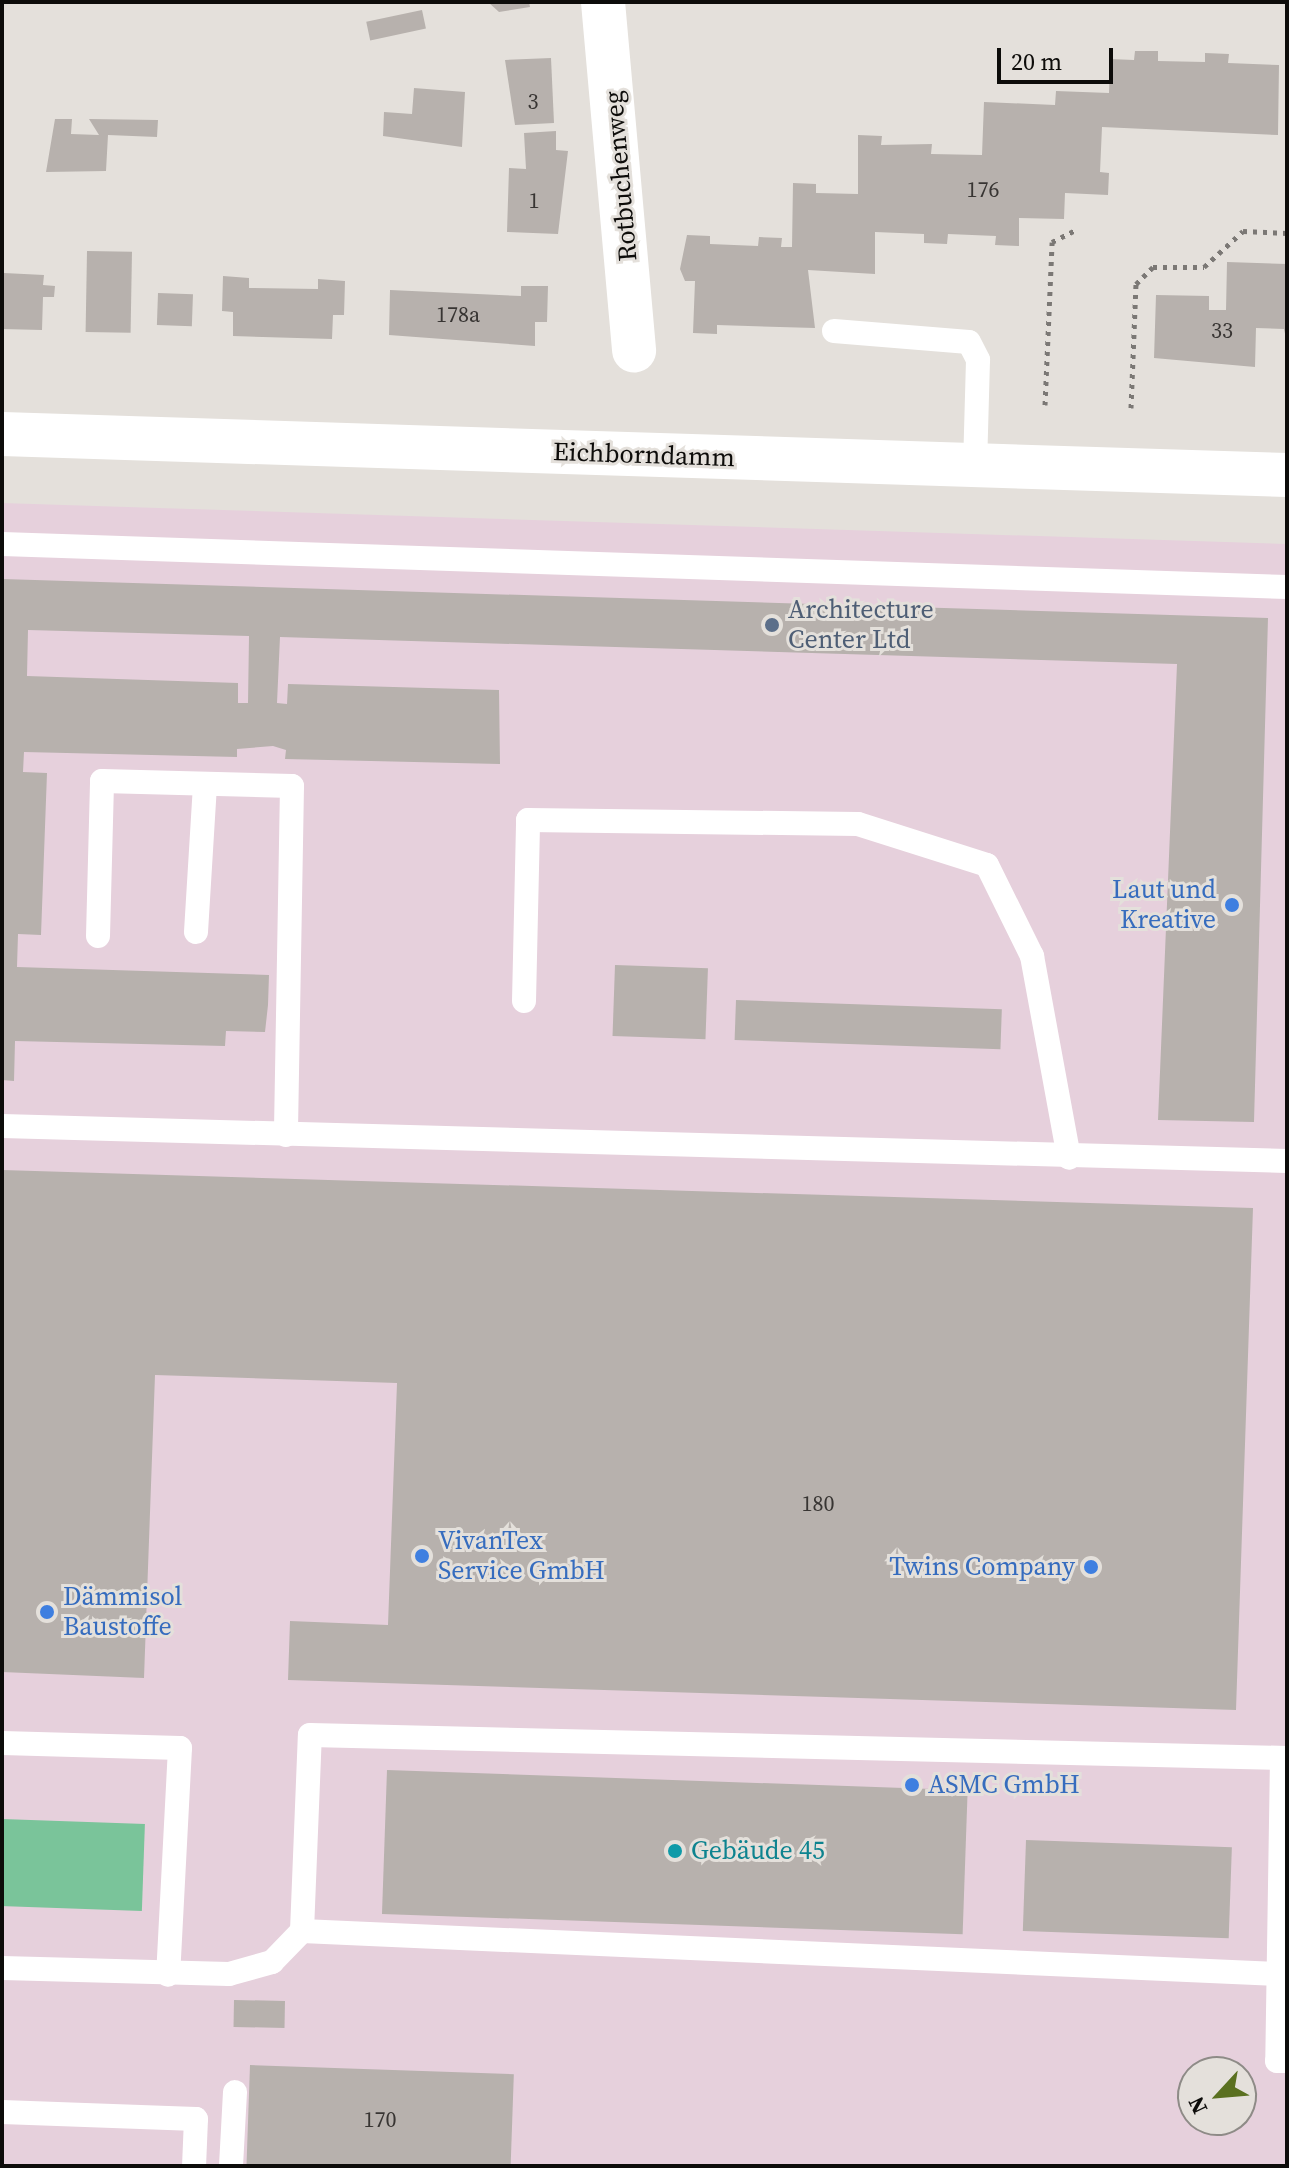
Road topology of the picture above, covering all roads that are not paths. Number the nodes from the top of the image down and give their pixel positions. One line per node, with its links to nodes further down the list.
1 (603, 2): 3 (main road, Rotbuchenweg)
2 (834, 331): 5 (lane)
3 (634, 351)
4 (2, 434): 5 (main road, Eichborndamm)
5 (975, 465): 6 (main road, Eichborndamm)
6 (1287, 475)
7 (2, 544): 8 (lane)
8 (1287, 587)
9 (205, 784): 10 (lane); 11 (lane); 14 (lane)
10 (196, 932)
11 (98, 936)
12 (524, 1001): 15 (lane)
13 (2, 1126): 14 (lane)
14 (286, 1135): 15 (lane)
15 (1069, 1158): 16 (lane)
16 (1287, 1161)
17 (2, 1743): 22 (lane)
18 (1284, 1758): 19 (lane); 21 (lane)
19 (302, 1931): 21 (lane); 22 (lane)
20 (2, 1968): 22 (lane)
21 (1280, 1974): 23 (lane)
22 (168, 1975)
23 (1287, 2061)
24 (235, 2092): 27 (lane)
25 (2, 2112): 26 (lane)
26 (194, 2166)
27 (231, 2166)

